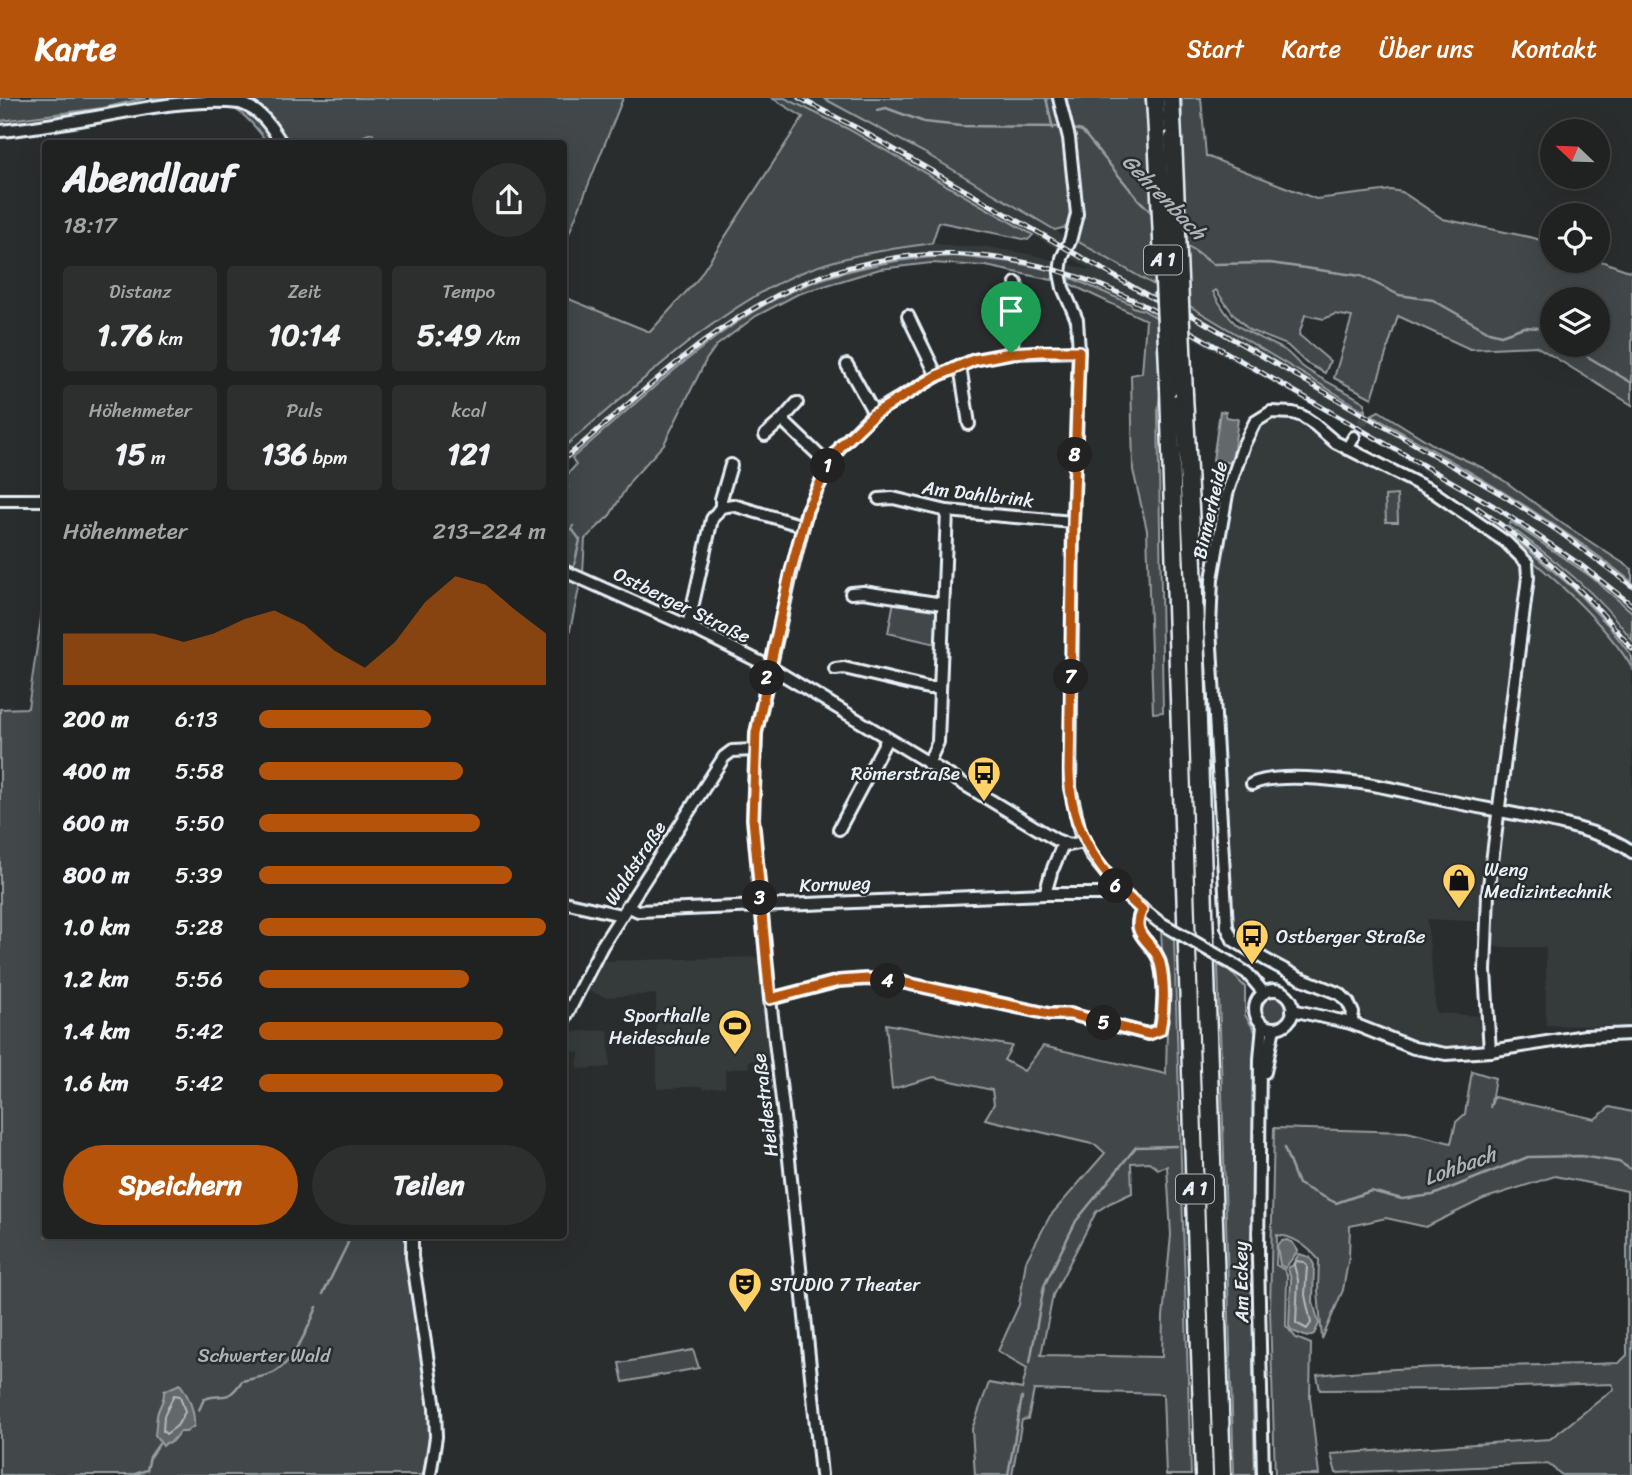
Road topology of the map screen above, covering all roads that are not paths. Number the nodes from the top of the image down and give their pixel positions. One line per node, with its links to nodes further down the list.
1 (1059, 98): 8 (street)
2 (1155, 98): 62 (highway, A 1, bridge)
3 (1171, 98): 63 (highway, A 1, bridge)
4 (0, 131): 5 (street)
5 (280, 140)
6 (1016, 283): 9 (street)
7 (908, 316): 12 (street)
8 (1079, 351): 9 (street, Heidestraße); 27 (street)
9 (1011, 353): 11 (street, Heidestraße)
10 (847, 365): 14 (street)
11 (960, 366): 12 (street, Heidestraße); 16 (street)
12 (937, 376): 14 (street, Heidestraße)
13 (797, 403): 15 (street)
14 (874, 414): 21 (street, Heidestraße)
15 (782, 420): 17 (street); 21 (street)
16 (969, 424)
17 (765, 435)
18 (1354, 437): 19 (street)
19 (1347, 449): 40 (street, Binnerheide); 55 (street, Binnerheide)
20 (731, 465): 25 (street)
21 (829, 465): 28 (street, Heidestraße)
22 (880, 499): 26 (street, Am Dahlbrink)
23 (0, 500): 24 (street)
24 (42, 500)
25 (720, 507): 28 (street); 32 (street)
26 (947, 511): 27 (street, Am Dahlbrink); 31 (street)
27 (1073, 522): 42 (street)
28 (803, 526): 33 (street, Heidestraße)
29 (567, 572): 32 (street, Ostberger Straße)
30 (851, 593): 31 (street)
31 (943, 604): 35 (street)
32 (688, 626): 33 (street, Ostberger Straße)
33 (770, 667): 36 (street, Ostberger Straße); 37 (street, Heidestraße)
34 (835, 669): 35 (street)
35 (940, 688): 38 (street)
36 (887, 739): 38 (street, Ostberger Straße); 41 (street)
37 (755, 750): 48 (street, Heidestraße); 50 (street, Waldstraße)
38 (928, 764): 43 (street, Ostberger Straße)
39 (1252, 783): 40 (street)
40 (1497, 816): 44 (street); 58 (street, Binnerheide)
41 (839, 829)
42 (1084, 842): 43 (street); 49 (street)
43 (1063, 844): 45 (street)
44 (1632, 852)
45 (1045, 894): 46 (street, Kornweg); 48 (street, Kornweg)
46 (1114, 894)
47 (567, 902): 50 (street, Kornweg)
48 (761, 904): 50 (street, Kornweg); 52 (street, Heidestraße)
49 (1142, 910): 51 (street, bridge); 52 (street)
50 (624, 911): 54 (street, Waldstraße)
51 (1264, 993): 53 (street); 56 (street)
52 (770, 999): 61 (street, Heidestraße)
53 (1292, 1010): 55 (street); 56 (street)
54 (567, 1014)
55 (1351, 1023): 58 (street)
56 (1268, 1026): 64 (street, Am Eckey)
57 (1632, 1034): 58 (street)
58 (1490, 1051)
59 (412, 1239): 60 (street)
60 (430, 1475)
61 (821, 1475)
62 (1204, 1475)
63 (1222, 1475)
64 (1263, 1475)

